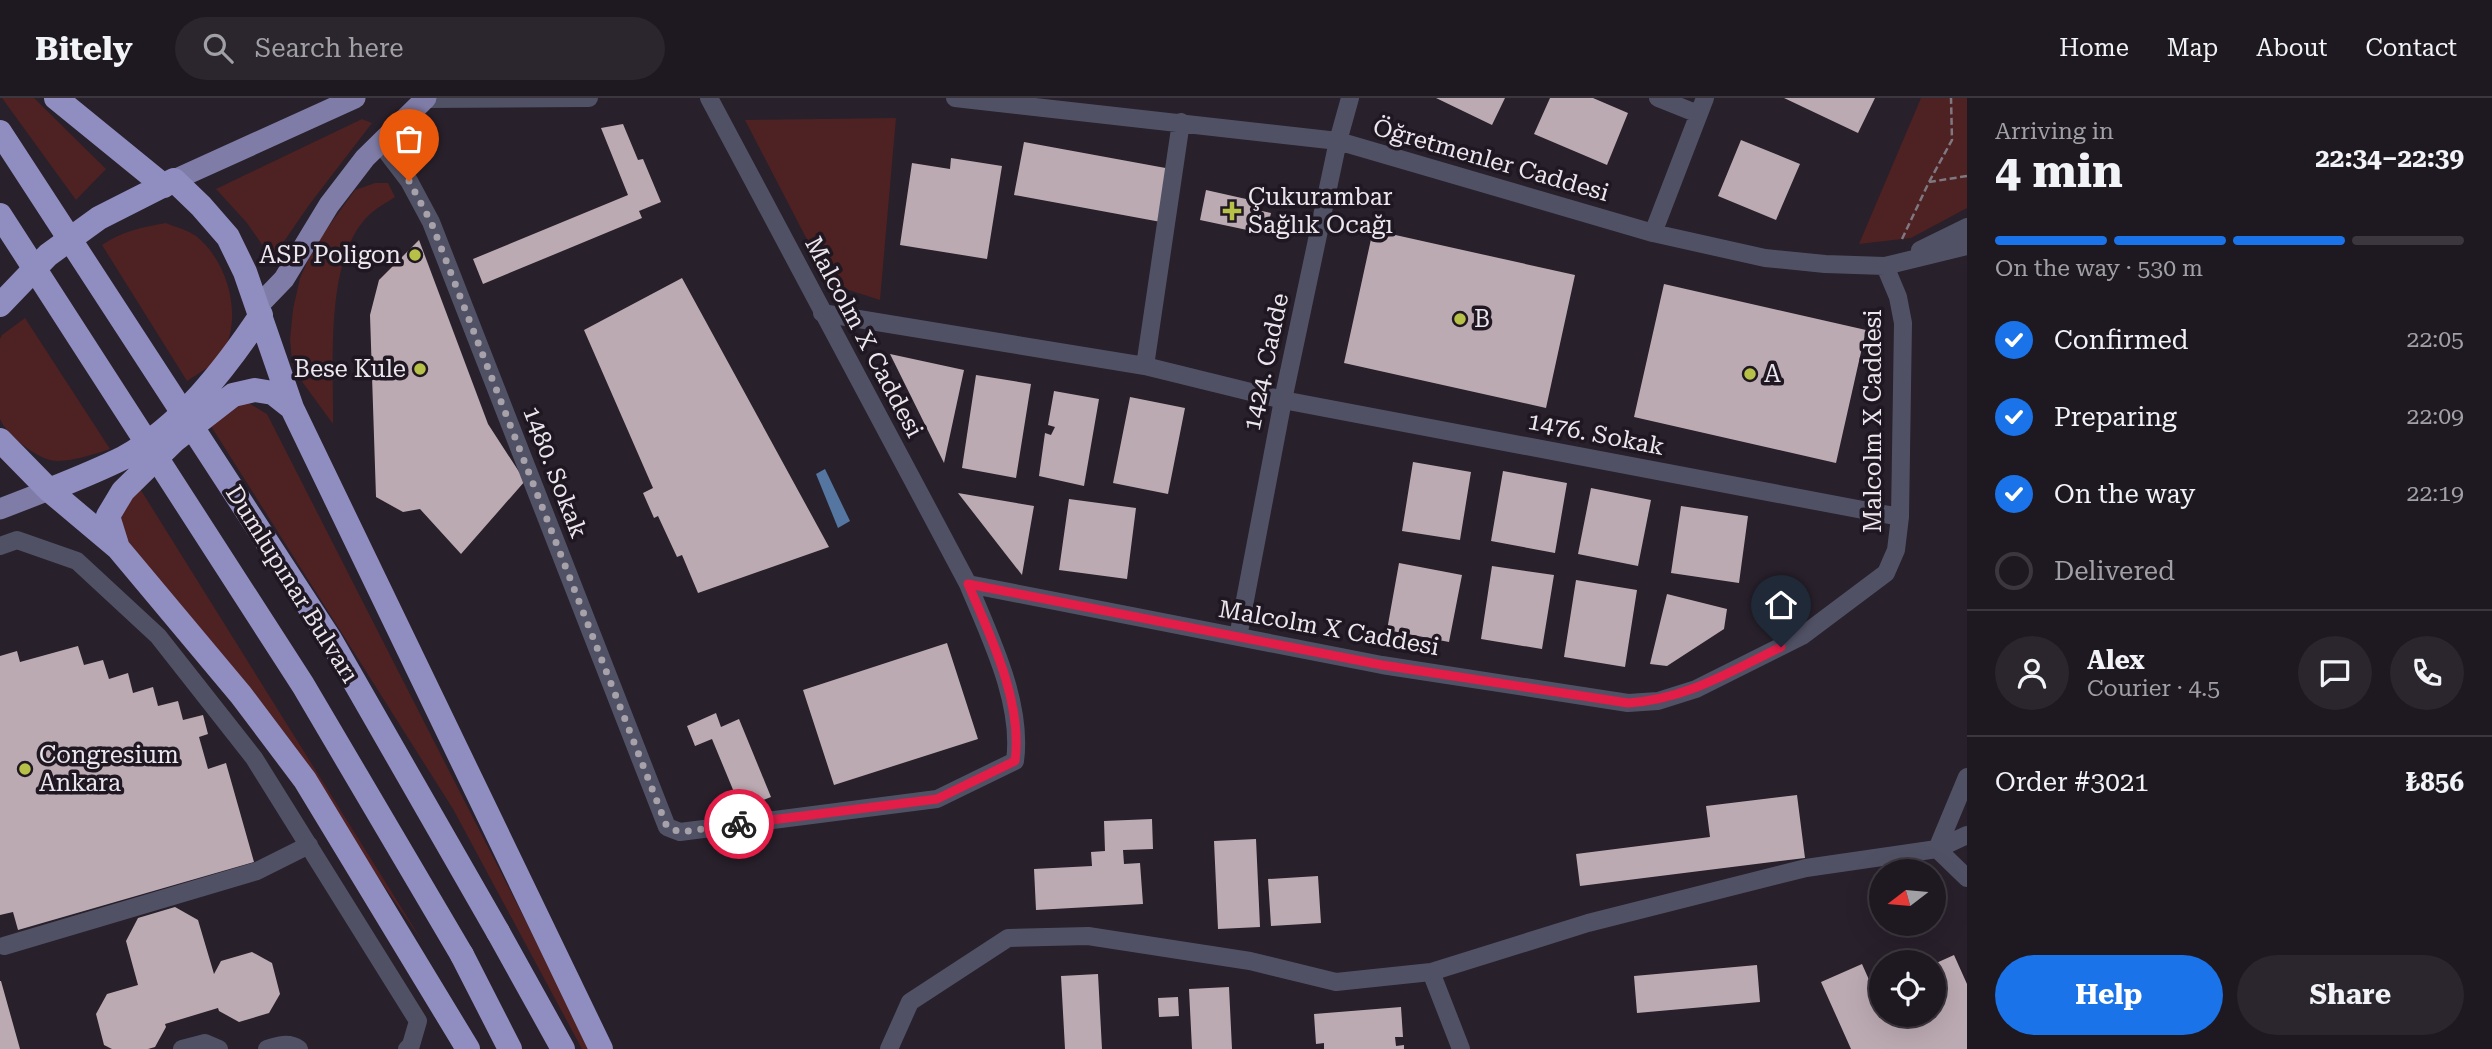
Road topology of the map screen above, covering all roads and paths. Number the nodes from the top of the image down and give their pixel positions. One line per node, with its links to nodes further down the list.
1 (56, 98): 17 (highway)
2 (355, 98): 17 (main road)
3 (426, 98): 4 (street); 14 (main road)
4 (589, 98)
5 (709, 98): 26 (street, Malcolm X Caddesi)
6 (955, 98): 11 (street, Öğretmenler Caddesi)
7 (1350, 98): 13 (street, 1424. Cadde)
8 (1658, 98): 10 (street)
9 (1951, 98): 16 (path)
10 (1702, 106): 20 (street)
11 (1181, 122): 13 (street, Öğretmenler Caddesi); 27 (street)
12 (0, 132): 52 (highway, Dumlupınar Bulvarı, bridge)
13 (1338, 141): 20 (street, Öğretmenler Caddesi); 28 (street, 1424. Cadde)
14 (380, 144): 25 (main road); 36 (street, 1480. Sokak)
15 (1967, 176): 16 (path)
16 (1929, 182): 21 (path)
17 (169, 183): 24 (highway); 25 (highway)
18 (0, 215): 51 (highway, Dumlupınar Bulvarı, bridge)
19 (1967, 227): 23 (street, Öğretmenler Caddesi)
20 (1653, 233): 23 (street, Öğretmenler Caddesi)
21 (1902, 239)
22 (1967, 246): 23 (street, Öğretmenler Caddesi)
23 (1885, 266): 33 (street, Malcolm X Caddesi)
24 (0, 305)
25 (259, 310): 29 (highway); 31 (highway)
26 (822, 313): 27 (street, 1476. Sokak); 36 (street, Malcolm X Caddesi)
27 (1145, 366): 28 (street, 1476. Sokak)
28 (1283, 400): 33 (street, 1476. Sokak); 37 (street, 1424. Cadde)
29 (292, 408): 35 (highway); 53 (highway)
30 (0, 440): 31 (highway)
31 (49, 490): 32 (main road); 35 (highway)
32 (0, 509)
33 (1900, 517): 37 (street, Malcolm X Caddesi)
34 (0, 546): 40 (street)
35 (118, 548): 50 (highway)
36 (968, 584): 37 (street, Malcolm X Caddesi)
37 (1238, 637)
38 (1967, 777): 41 (street)
39 (1967, 835): 41 (street)
40 (309, 845): 43 (street); 49 (street)
41 (1937, 849): 42 (street); 44 (street)
42 (1967, 878)
43 (5, 946)
44 (1431, 972): 54 (street); 55 (street)
45 (182, 1049): 46 (street)
46 (219, 1049)
47 (267, 1049): 48 (street)
48 (299, 1049)
49 (407, 1049)
50 (468, 1049)
51 (510, 1049)
52 (563, 1049)
53 (601, 1049)
54 (889, 1049)
55 (1461, 1049)

